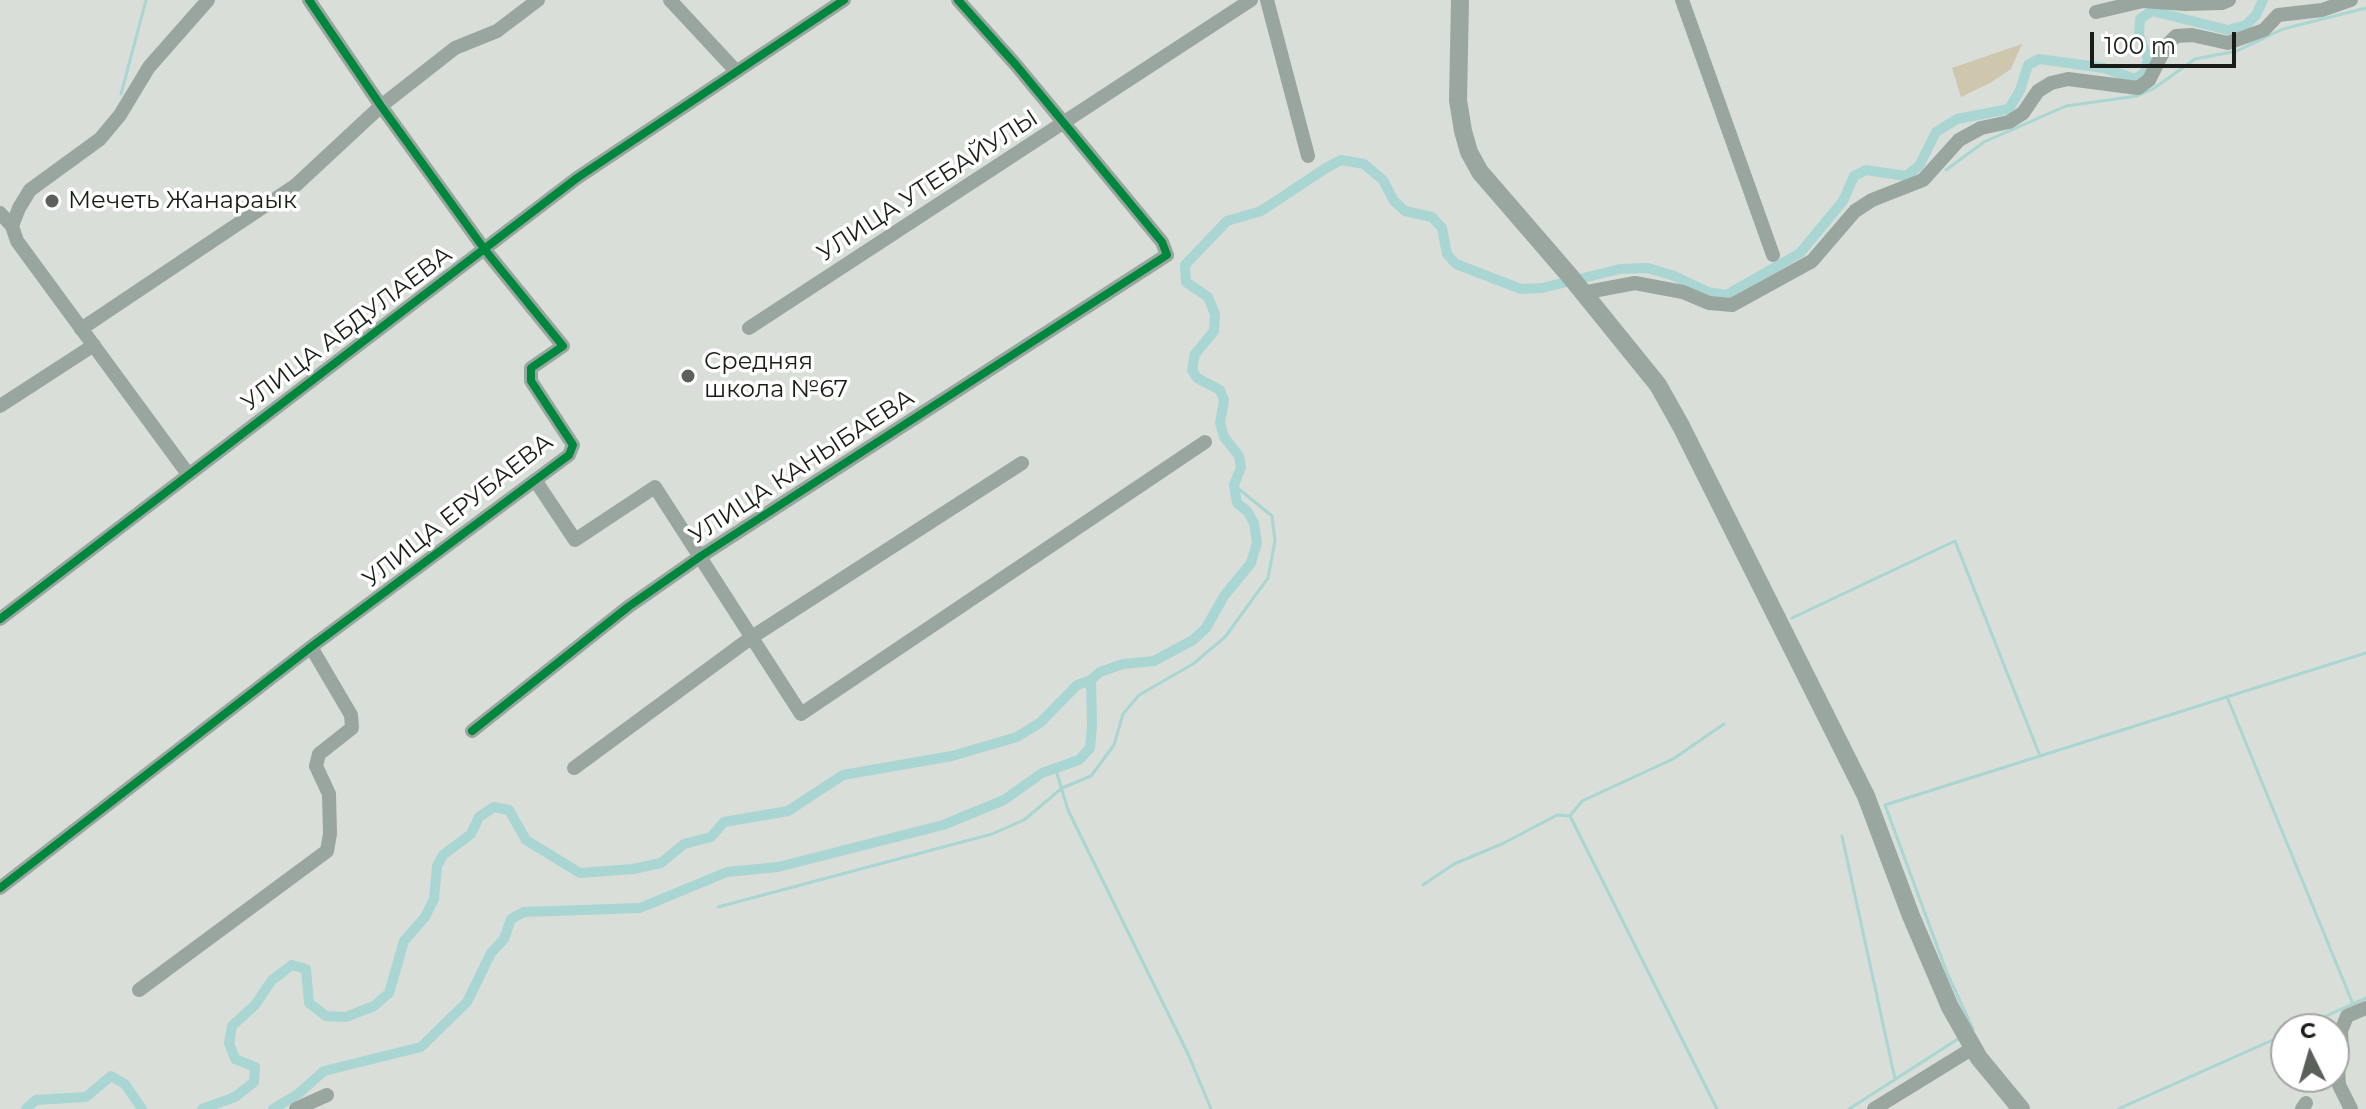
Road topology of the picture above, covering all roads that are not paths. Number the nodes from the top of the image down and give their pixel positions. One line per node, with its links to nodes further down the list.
1 (208, 0): 19 (street)
2 (309, 0): 15 (street, УЛИЦА ЕРУБАЕВА)
3 (538, 0): 15 (street)
4 (670, 0): 14 (street)
5 (844, 0): 14 (street, УЛИЦА АБДУЛАЕВА)
6 (958, 0): 16 (street)
7 (1251, 0): 16 (street, УЛИЦА УТЕБАЙУЛЫ)
8 (1267, 0): 17 (street)
9 (1460, 0): 22 (main road)
10 (1682, 0): 21 (street)
11 (2229, 0): 13 (street)
12 (2351, 0): 22 (street)
13 (2096, 12)
14 (736, 71): 20 (street, УЛИЦА АБДУЛАЕВА)
15 (381, 106): 20 (street, УЛИЦА ЕРУБАЕВА); 24 (street)
16 (1064, 124): 23 (street, УЛИЦА УТЕБАЙУЛЫ); 31 (street, УЛИЦА КАНЫБАЕВА)
17 (1308, 156)
18 (0, 213): 19 (street)
19 (12, 226): 24 (street)
20 (485, 250): 29 (street, УЛИЦА АБДУЛАЕВА); 30 (street, УЛИЦА ЕРУБАЕВА)
21 (1773, 255)
22 (1576, 285): 40 (main road)
23 (749, 328)
24 (81, 329): 25 (street)
25 (94, 345): 26 (street); 29 (street)
26 (0, 406)
27 (1205, 442): 33 (street)
28 (1022, 463): 33 (street)
29 (188, 474): 32 (street, УЛИЦА АБДУЛАЕВА)
30 (535, 480): 31 (street); 34 (street, УЛИЦА ЕРУБАЕВА)
31 (701, 556): 33 (street); 35 (street, УЛИЦА КАНЫБАЕВА)
32 (0, 619)
33 (752, 637): 36 (street)
34 (311, 647): 37 (street, УЛИЦА ЕРУБАЕВА); 38 (street)
35 (472, 731)
36 (574, 768)
37 (0, 888)
38 (139, 990)
39 (2366, 1008): 45 (street)
40 (1966, 1037): 43 (street); 44 (main road)
41 (327, 1095): 42 (street)
42 (296, 1109)
43 (1874, 1109)
44 (2021, 1109)
45 (2351, 1109)

